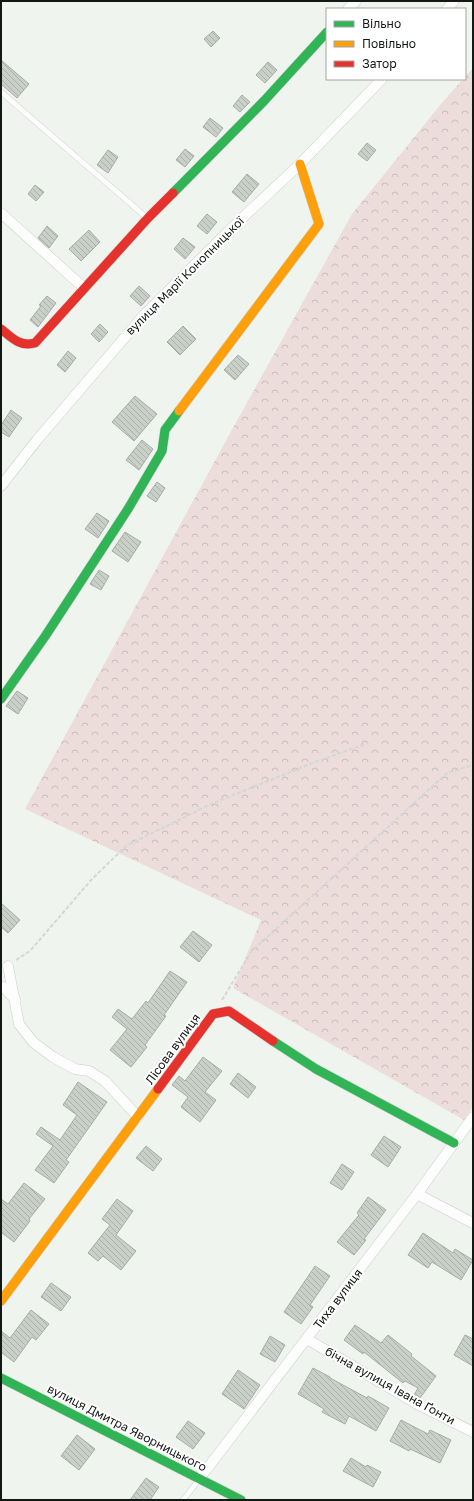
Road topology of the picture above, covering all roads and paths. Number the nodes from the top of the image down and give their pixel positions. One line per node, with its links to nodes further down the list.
1 (326, 33): 6 (street)
2 (381, 80): 4 (street, вулиця Марії Конопницької)
3 (1, 92): 6 (lane)
4 (300, 164): 9 (street, вулиця Марії Конопницької); 10 (street)
5 (1, 213): 7 (street)
6 (148, 218): 7 (street)
7 (84, 288): 8 (street)
8 (1, 329)
9 (1, 486)
10 (1, 699)
11 (368, 743): 13 (path)
12 (473, 765): 16 (path)
13 (8, 966): 15 (street)
14 (1, 987): 15 (street)
15 (15, 999): 18 (street)
16 (213, 1014): 18 (street, Лісова вулиця); 19 (street, Лісова вулиця)
17 (473, 1117): 19 (street, Тиха вулиця)
18 (138, 1118): 22 (street, Лісова вулиця)
19 (454, 1143): 20 (street, Тиха вулиця)
20 (417, 1194): 21 (street); 23 (street, Тиха вулиця)
21 (473, 1223)
22 (1, 1301)
23 (307, 1339): 25 (street, бічна вулиця Івана Ґонти); 26 (street, Тиха вулиця)
24 (1, 1378): 26 (street, вулиця Дмитра Яворницького)
25 (473, 1432)
26 (200, 1478): 27 (lane); 28 (street, вулиця Дмитра Яворницького)
27 (183, 1500)
28 (241, 1500)

